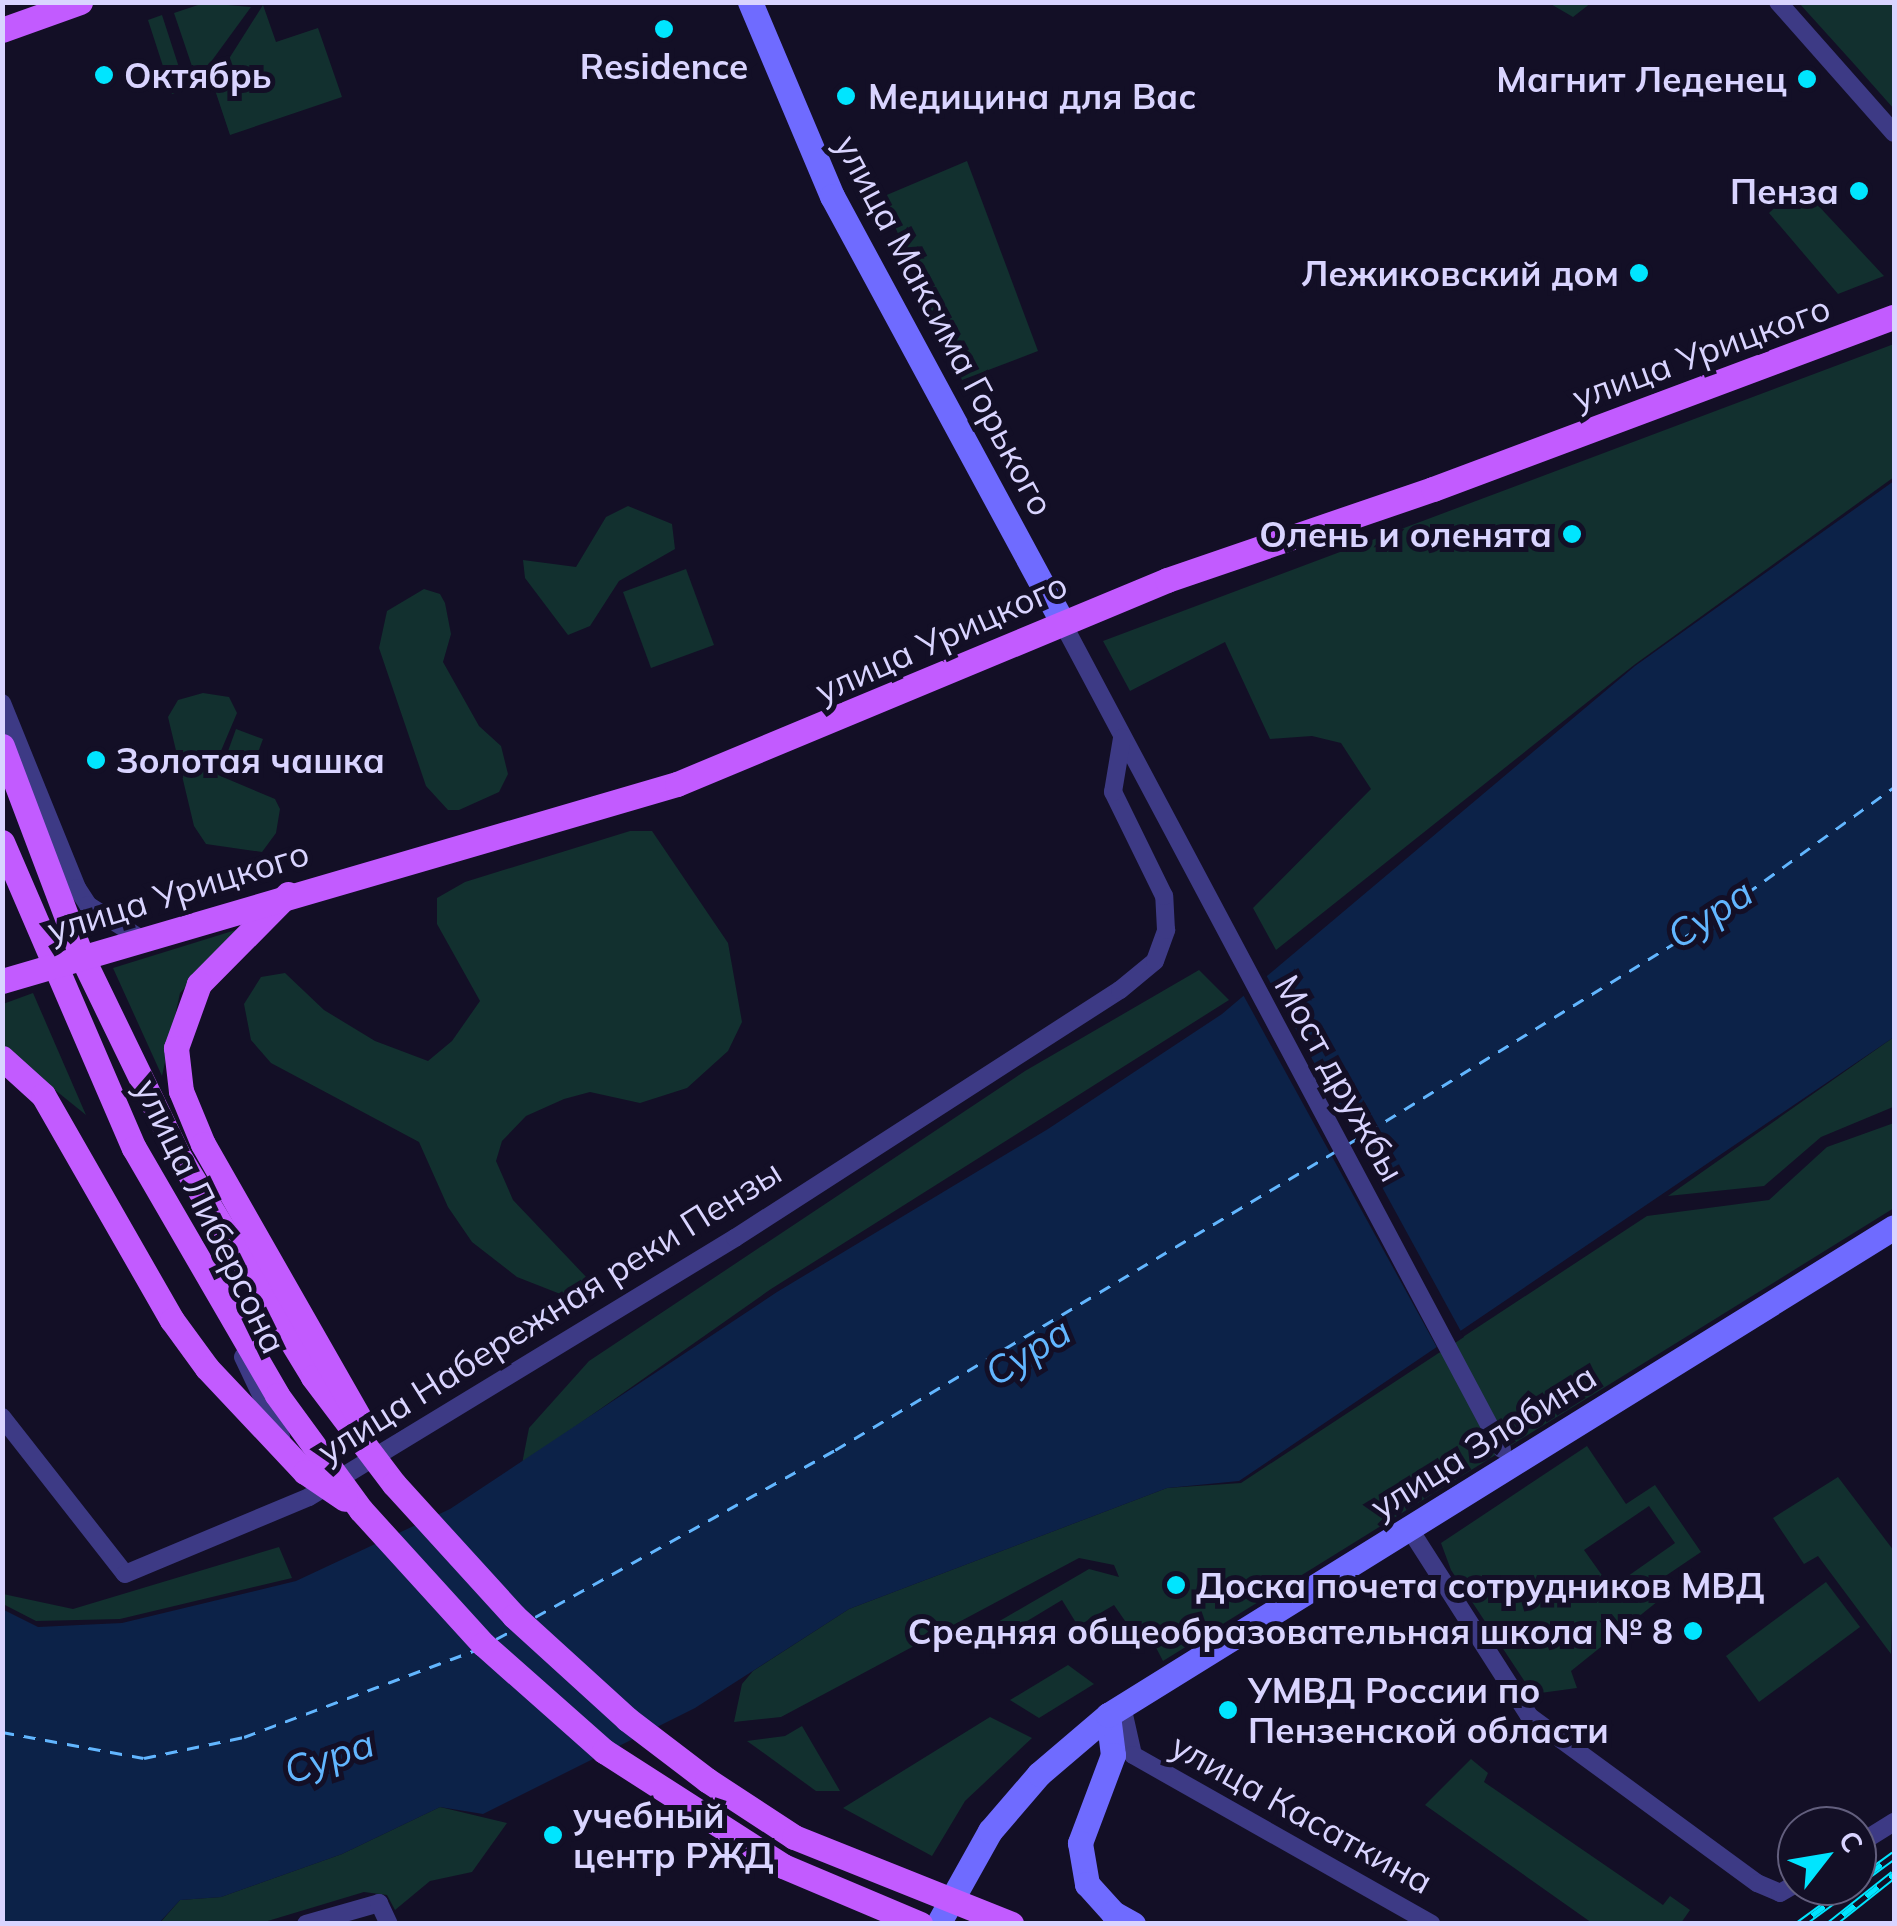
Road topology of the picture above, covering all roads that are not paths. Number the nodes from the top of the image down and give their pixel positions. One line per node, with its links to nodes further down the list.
1 (80, 2): 4 (main road)
2 (750, 2): 7 (main road, улица Максима Горького)
3 (1778, 2): 5 (street)
4 (2, 30)
5 (1894, 133)
6 (1894, 317): 7 (main road, улица Урицкого)
7 (1062, 622): 9 (street, Мост дружбы); 12 (main road, улица Урицкого)
8 (2, 703): 13 (street)
9 (1122, 738): 19 (street, Мост дружбы); 21 (street, улица Набережная реки Пензы)
10 (2, 746): 20 (main road)
11 (2, 842): 22 (main road)
12 (288, 894): 13 (main road, улица Урицкого); 20 (main road)
13 (138, 937): 14 (main road, улица Урицкого)
14 (55, 964): 15 (main road, улица Урицкого); 21 (street, улица Либерсона)
15 (2, 982)
16 (2, 1058): 22 (main road)
17 (1894, 1227): 23 (main road, улица Злобина)
18 (2, 1417): 21 (street, улица Набережная реки Пензы)
19 (1502, 1449)
20 (394, 1484): 30 (main road)
21 (309, 1496)
22 (361, 1510): 28 (main road)
23 (1409, 1528): 24 (main road, улица Злобина); 25 (street)
24 (1115, 1710): 29 (main road, улица Злобина); 31 (main road); 32 (street, улица Касаткина)
25 (1777, 1892)
26 (306, 1924): 27 (street)
27 (389, 1924)
28 (920, 1924)
29 (938, 1924)
30 (1011, 1924)
31 (1133, 1924)
32 (1432, 1924)

